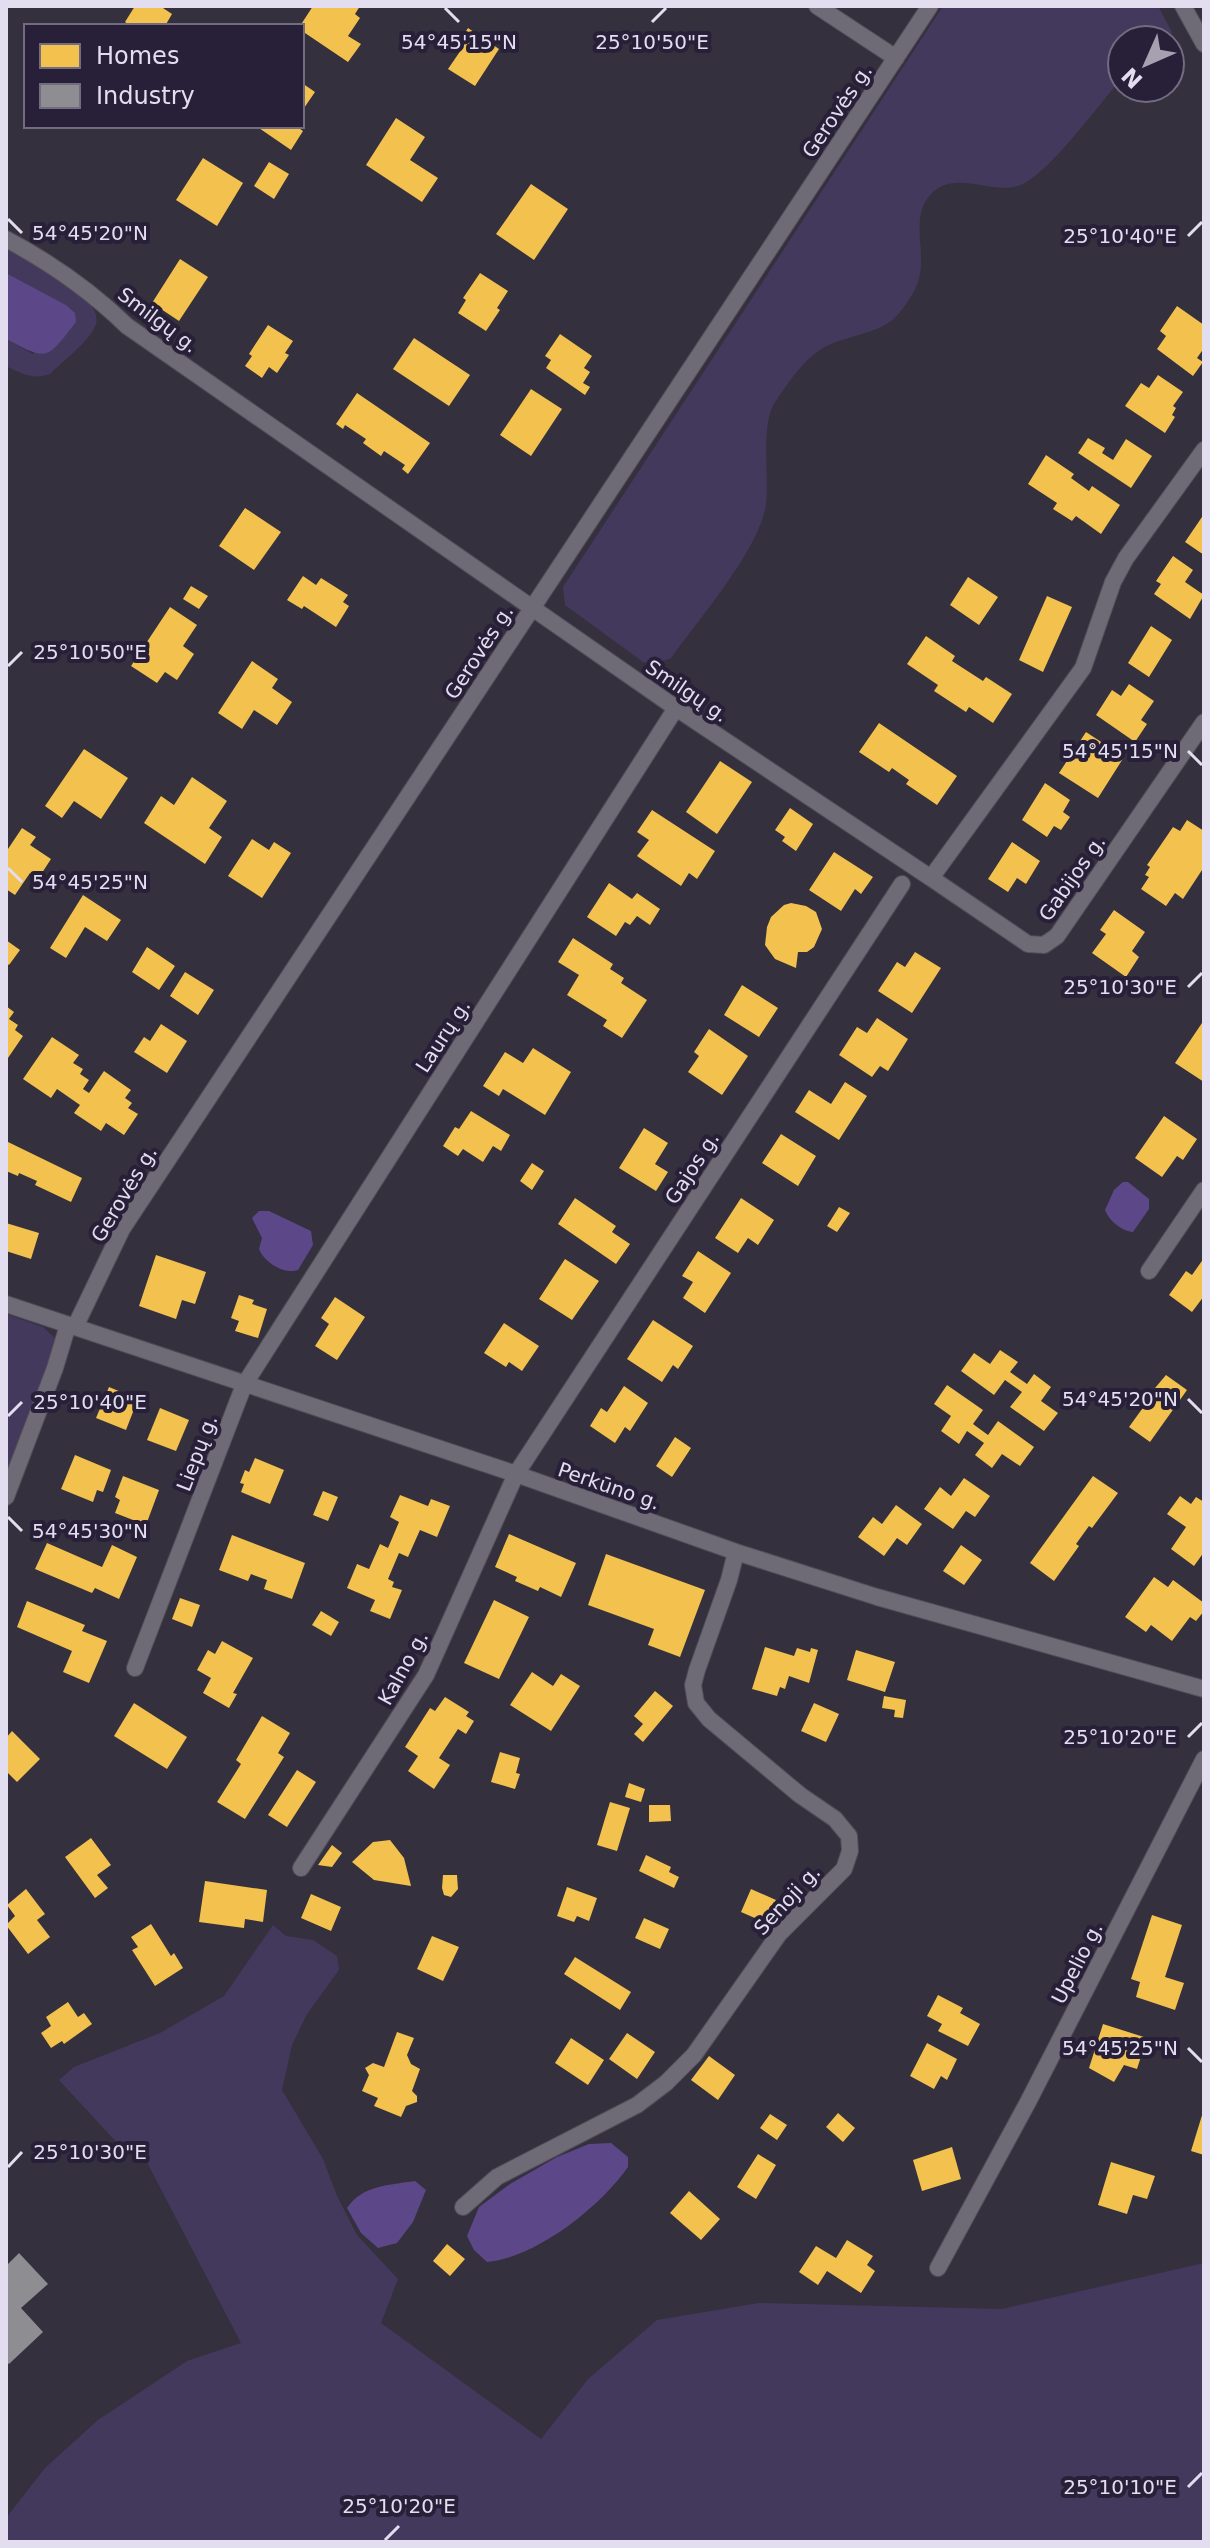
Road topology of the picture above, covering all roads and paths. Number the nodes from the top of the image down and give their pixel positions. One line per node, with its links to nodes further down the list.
1 (817, 6): 5 (street)
2 (930, 6): 5 (street, Gerovės g.)
3 (1183, 6): 4 (street)
4 (1204, 44)
5 (896, 58): 8 (street, Gerovės g.)
6 (6, 239): 8 (street, Smilgų g.)
7 (1204, 450): 11 (street)
8 (532, 607): 9 (street, Smilgų g.); 16 (street, Gerovės g.)
9 (676, 708): 11 (street, Smilgų g.); 17 (street, Laurų g.)
10 (1204, 722): 11 (street, Gabijos g.)
11 (931, 878)
12 (902, 884): 18 (street, Gajos g.)
13 (1204, 1190): 14 (street)
14 (1149, 1271)
15 (6, 1304): 16 (street, Perkūno g.)
16 (72, 1326): 17 (street, Perkūno g.); 19 (street, Gerovės g.)
17 (244, 1385): 18 (street, Perkūno g.); 21 (street, Liepų g.)
18 (516, 1474): 20 (street, Perkūno g.); 24 (street, Kalno g.)
19 (6, 1497)
20 (736, 1552): 22 (street, Perkūno g.); 25 (street, Senoji g.)
21 (135, 1668)
22 (1204, 1689)
23 (1204, 1759): 26 (street, Upelio g.)
24 (301, 1868)
25 (463, 2207)
26 (938, 2268)

